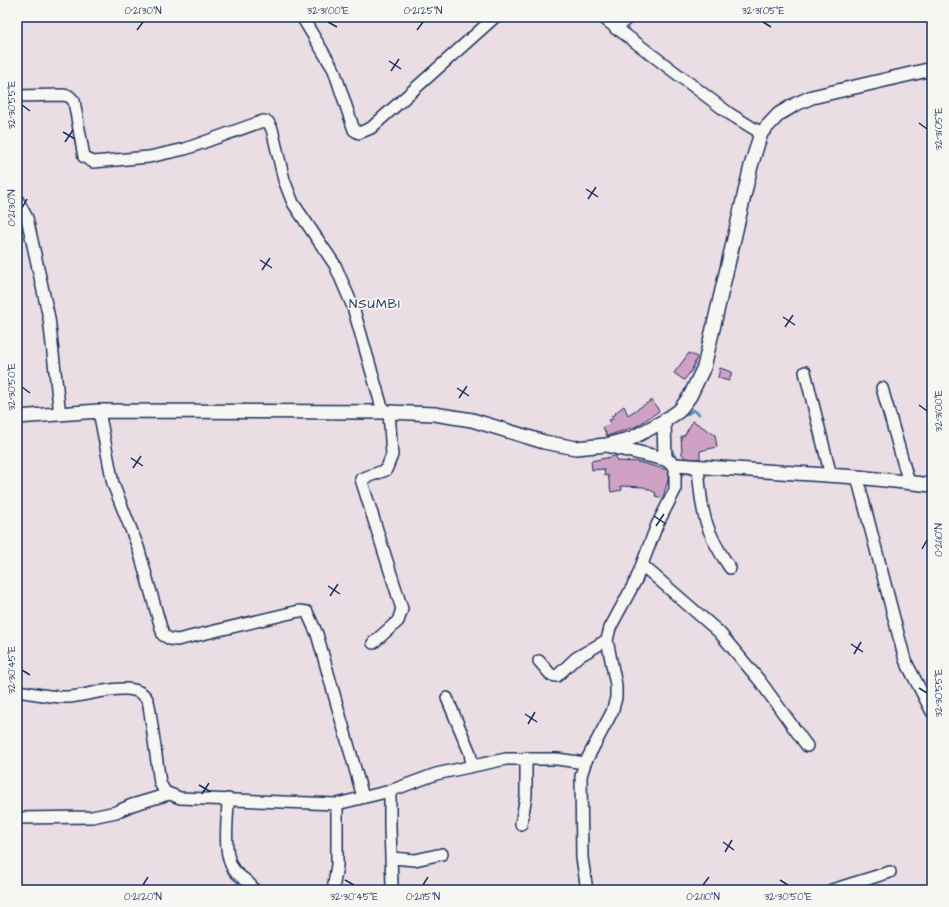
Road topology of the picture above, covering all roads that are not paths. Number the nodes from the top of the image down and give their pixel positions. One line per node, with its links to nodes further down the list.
1 (302, 17): 2 (street)
2 (495, 17)
3 (602, 17): 5 (street)
4 (628, 17): 5 (street)
5 (616, 29): 8 (street)
6 (932, 69): 8 (street)
7 (17, 96): 13 (street)
8 (761, 133): 16 (street)
9 (17, 199): 14 (street)
10 (805, 372): 20 (street)
11 (882, 388): 22 (street)
12 (99, 411): 13 (street); 14 (street); 38 (street)
13 (386, 412): 17 (street); 27 (street)
14 (60, 415): 15 (street)
15 (17, 418)
16 (664, 421): 17 (street); 18 (street)
17 (606, 446): 18 (street)
18 (670, 462): 19 (street); 24 (street)
19 (698, 466): 20 (street); 25 (street)
20 (831, 476): 21 (street)
21 (857, 478): 22 (street); 31 (street)
22 (909, 483): 23 (street)
23 (932, 485)
24 (642, 565): 26 (street); 32 (street)
25 (730, 568)
26 (607, 640): 28 (street); 34 (street)
27 (374, 643)
28 (539, 661)
29 (17, 691): 37 (street)
30 (447, 698): 35 (street)
31 (932, 712)
32 (807, 746)
33 (526, 758): 34 (street); 35 (street); 42 (street)
34 (585, 763): 49 (street)
35 (472, 765): 36 (street)
36 (390, 791): 38 (street); 44 (street)
37 (169, 794): 39 (street); 41 (street)
38 (363, 797): 40 (street)
39 (228, 799): 40 (street); 47 (street)
40 (337, 804): 48 (street)
41 (17, 818)
42 (521, 824)
43 (442, 854): 44 (street)
44 (392, 858): 46 (street)
45 (890, 872): 50 (street)
46 (392, 885)
47 (254, 890)
48 (333, 890)
49 (588, 890)
50 (832, 890)

